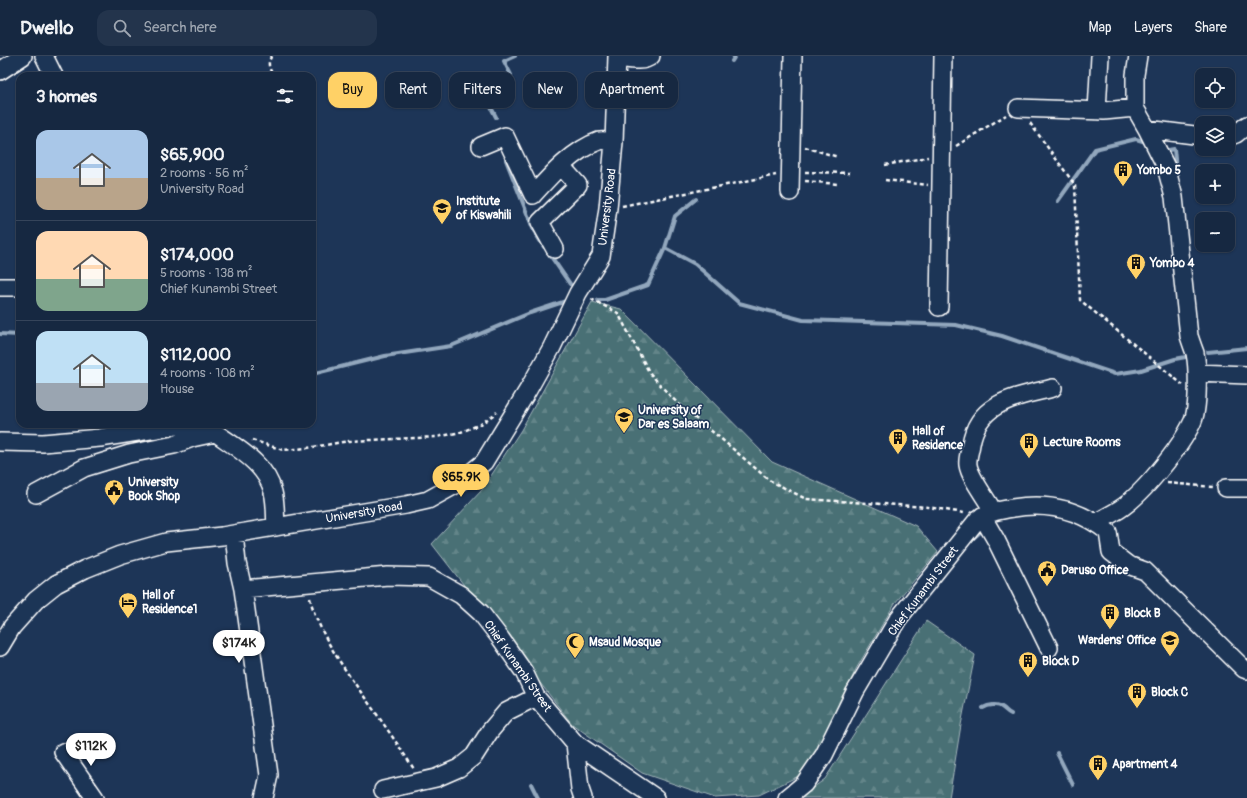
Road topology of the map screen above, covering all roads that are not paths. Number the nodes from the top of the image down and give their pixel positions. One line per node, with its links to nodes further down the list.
1 (23, 56): 9 (street)
2 (44, 56): 10 (street)
3 (651, 56): 8 (street)
4 (793, 56): 21 (street)
5 (943, 56): 25 (street)
6 (1100, 56): 13 (street)
7 (1138, 56): 12 (street)
8 (617, 57): 18 (street, University Road)
9 (0, 71)
10 (52, 72)
11 (1018, 108): 13 (street)
12 (1135, 108): 13 (street); 15 (street)
13 (1098, 111)
14 (1247, 124): 16 (street)
15 (1148, 129): 17 (street); 26 (street)
16 (1235, 134)
17 (1195, 135)
18 (614, 142): 20 (street); 38 (street, University Road)
19 (481, 146): 20 (street)
20 (561, 166): 22 (street)
21 (790, 181)
22 (555, 249)
23 (0, 287): 24 (street)
24 (16, 287)
25 (939, 307)
26 (1197, 373): 27 (street); 37 (street)
27 (1247, 375)
28 (1053, 388): 36 (street)
29 (163, 428): 32 (street)
30 (209, 428): 31 (street)
31 (215, 433): 35 (street); 38 (street)
32 (0, 442)
33 (1226, 488): 34 (street)
34 (1247, 488)
35 (36, 494)
36 (988, 514): 37 (street); 42 (street); 52 (street, Chief Kunambi Street)
37 (1096, 523): 43 (street)
38 (276, 527): 39 (street, University Road)
39 (234, 534): 40 (street); 41 (street, University Road)
40 (243, 589): 44 (street, Chief Kunambi Street); 49 (street)
41 (0, 647)
42 (1049, 648)
43 (1247, 670)
44 (536, 697): 45 (street, Chief Kunambi Street); 47 (street)
45 (574, 742): 50 (street); 51 (street, Chief Kunambi Street)
46 (63, 752): 48 (street)
47 (383, 790)
48 (94, 798)
49 (264, 798)
50 (583, 798)
51 (656, 798)
52 (787, 798)

